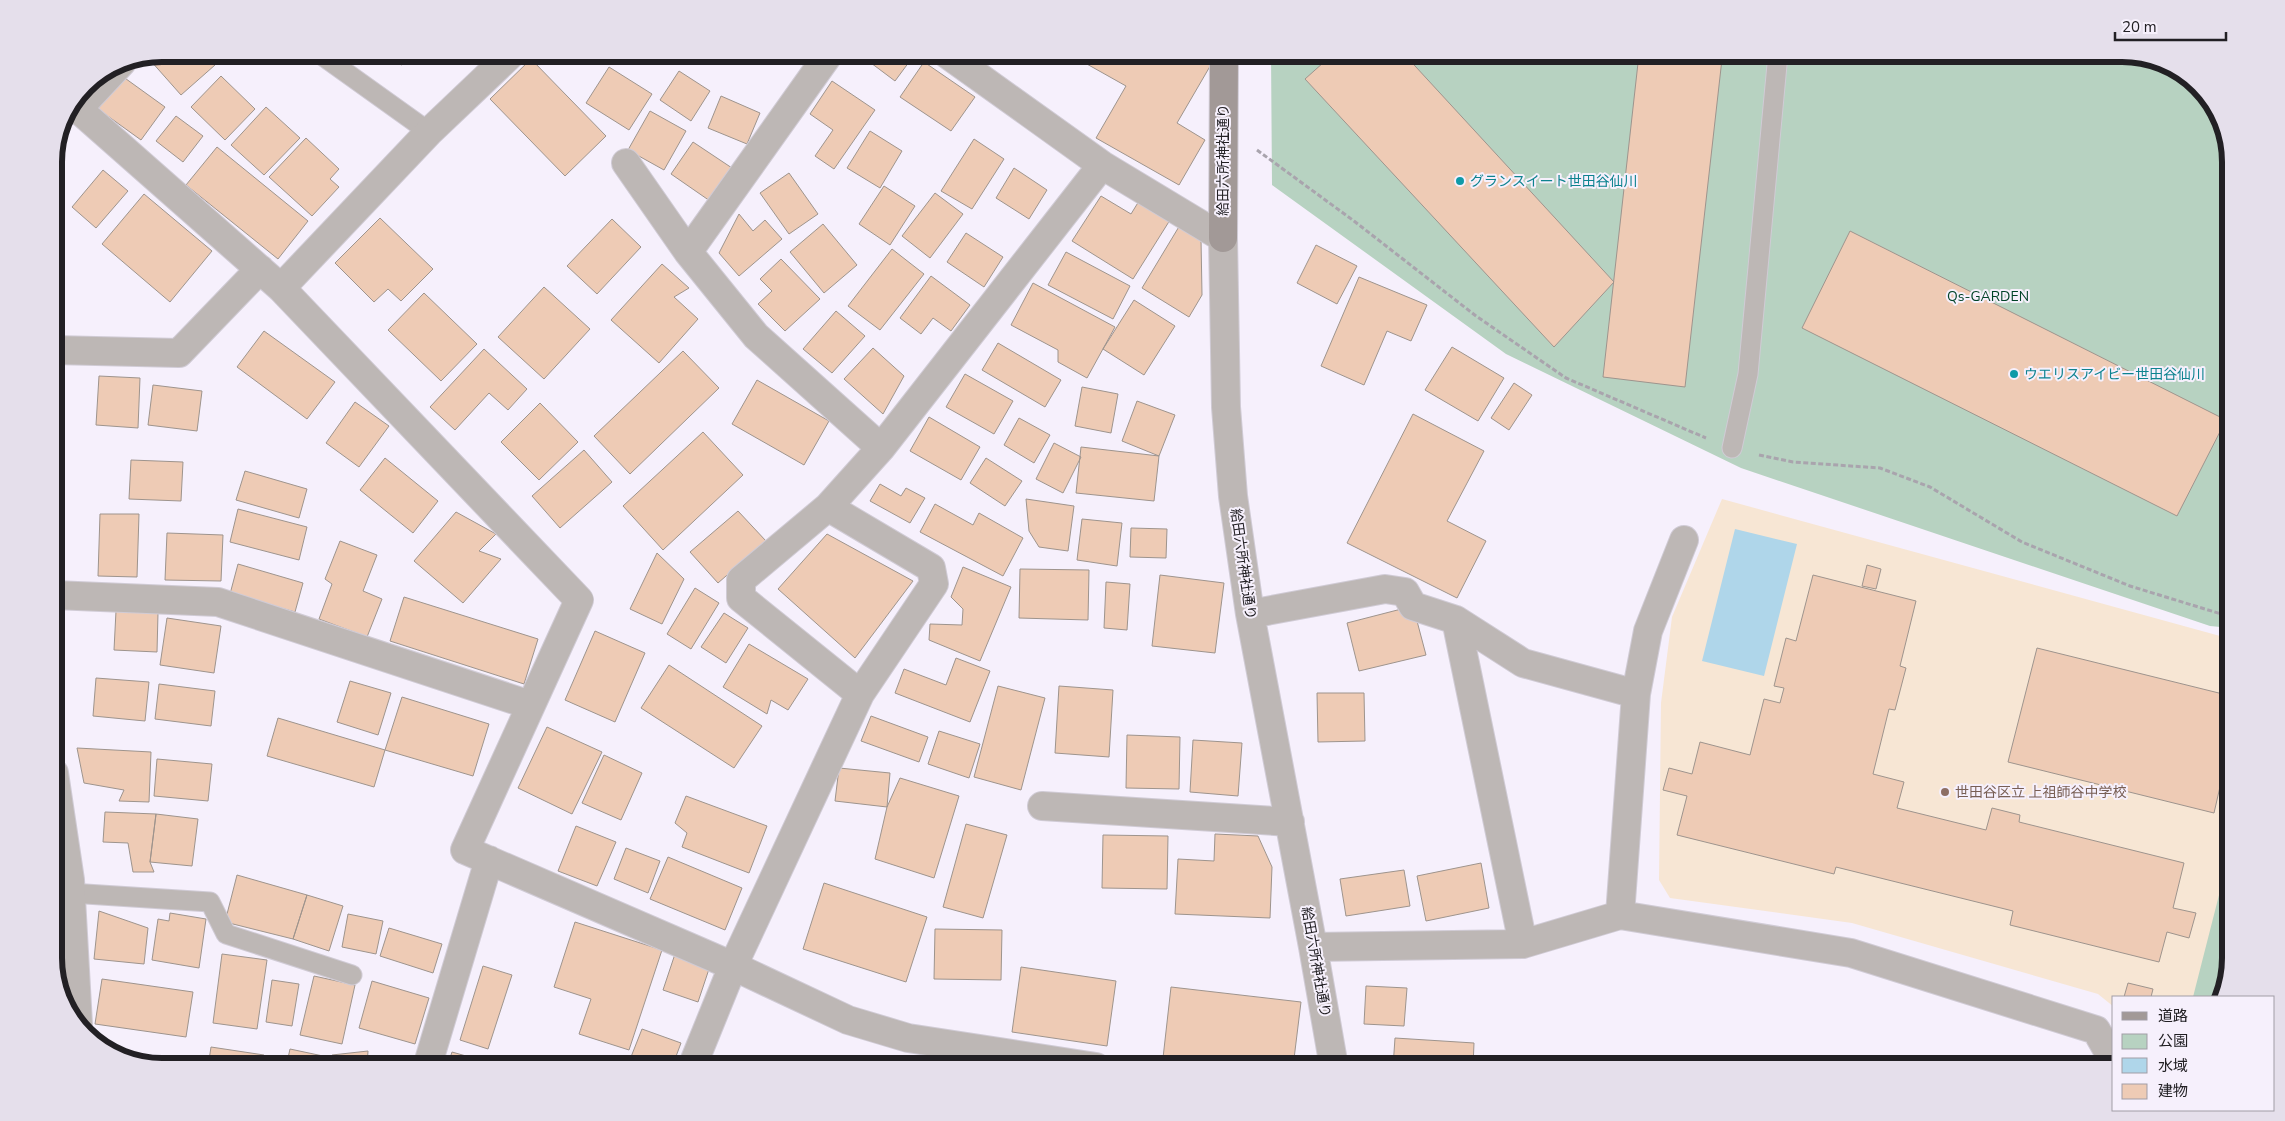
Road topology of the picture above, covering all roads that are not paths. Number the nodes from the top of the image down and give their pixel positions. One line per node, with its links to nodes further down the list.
1 (1224, 62): 13 (street, 給田六所神社通り)
2 (1777, 62): 19 (lane)
3 (337, 63): 10 (lane)
4 (502, 63): 10 (street)
5 (823, 63): 14 (street)
6 (959, 63): 12 (street)
7 (98, 86): 8 (street)
8 (86, 97)
9 (77, 111): 15 (street)
10 (429, 132): 16 (street)
11 (626, 163): 14 (street)
12 (1102, 165): 13 (street); 18 (street)
13 (1223, 238): 23 (street, 給田六所神社通り)
14 (688, 252): 18 (street)
15 (260, 269): 16 (street); 17 (street)
16 (281, 288): 27 (street)
17 (63, 350)
18 (880, 448): 20 (street)
19 (1732, 448)
20 (828, 507): 25 (street); 25 (street)
21 (1684, 540): 26 (street)
22 (63, 595): 27 (street)
23 (1250, 614): 24 (street); 29 (street, 給田六所神社通り)
24 (1456, 620): 26 (street); 34 (street)
25 (860, 694): 36 (street)
26 (1636, 694): 33 (street)
27 (530, 705): 31 (street)
28 (1042, 806): 29 (street)
29 (1290, 822): 35 (street, 給田六所神社通り)
30 (63, 833): 32 (street)
31 (489, 860): 36 (street); 39 (street)
32 (70, 893): 37 (lane); 38 (street)
33 (1620, 915): 34 (street); 43 (street)
34 (1523, 944): 35 (street)
35 (1313, 947): 42 (street, 給田六所神社通り)
36 (733, 966): 40 (street); 41 (street)
37 (352, 974)
38 (77, 1011)
39 (430, 1058)
40 (696, 1058)
41 (1038, 1058)
42 (1332, 1058)
43 (2109, 1058)

